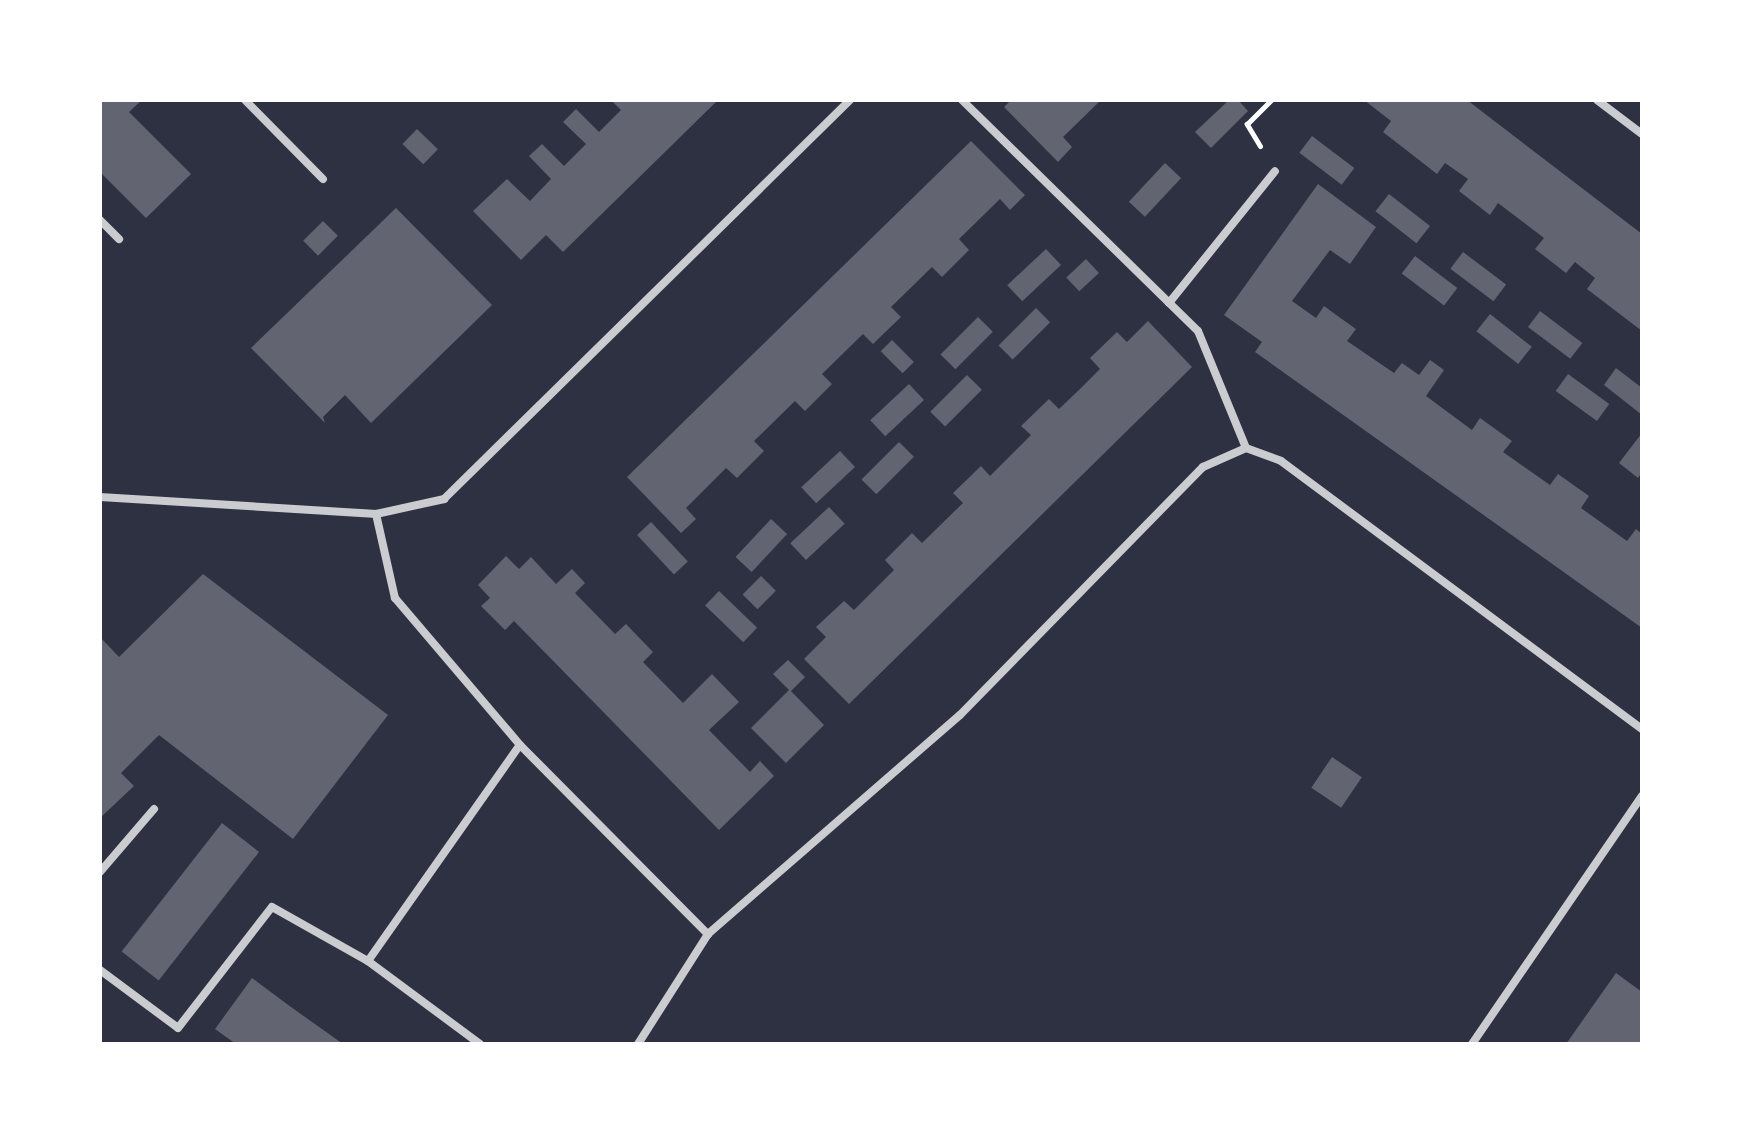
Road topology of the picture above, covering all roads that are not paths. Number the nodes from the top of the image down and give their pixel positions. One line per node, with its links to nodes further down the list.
1 (245, 100): 7 (street)
2 (850, 100): 13 (street)
3 (962, 100): 10 (street)
4 (1597, 100): 5 (street)
5 (1642, 134)
6 (1275, 171): 10 (street)
7 (323, 179)
8 (100, 220): 9 (street)
9 (119, 239)
10 (1169, 303): 11 (street)
11 (1246, 448): 14 (street); 19 (street)
12 (100, 497): 13 (street)
13 (376, 514): 15 (street)
14 (1642, 729)
15 (520, 745): 19 (street); 20 (street)
16 (1642, 796): 24 (street)
17 (154, 809): 18 (street)
18 (100, 872)
19 (708, 934): 23 (street)
20 (368, 961): 21 (street); 22 (street)
21 (100, 970)
22 (480, 1044)
23 (638, 1044)
24 (1472, 1044)

